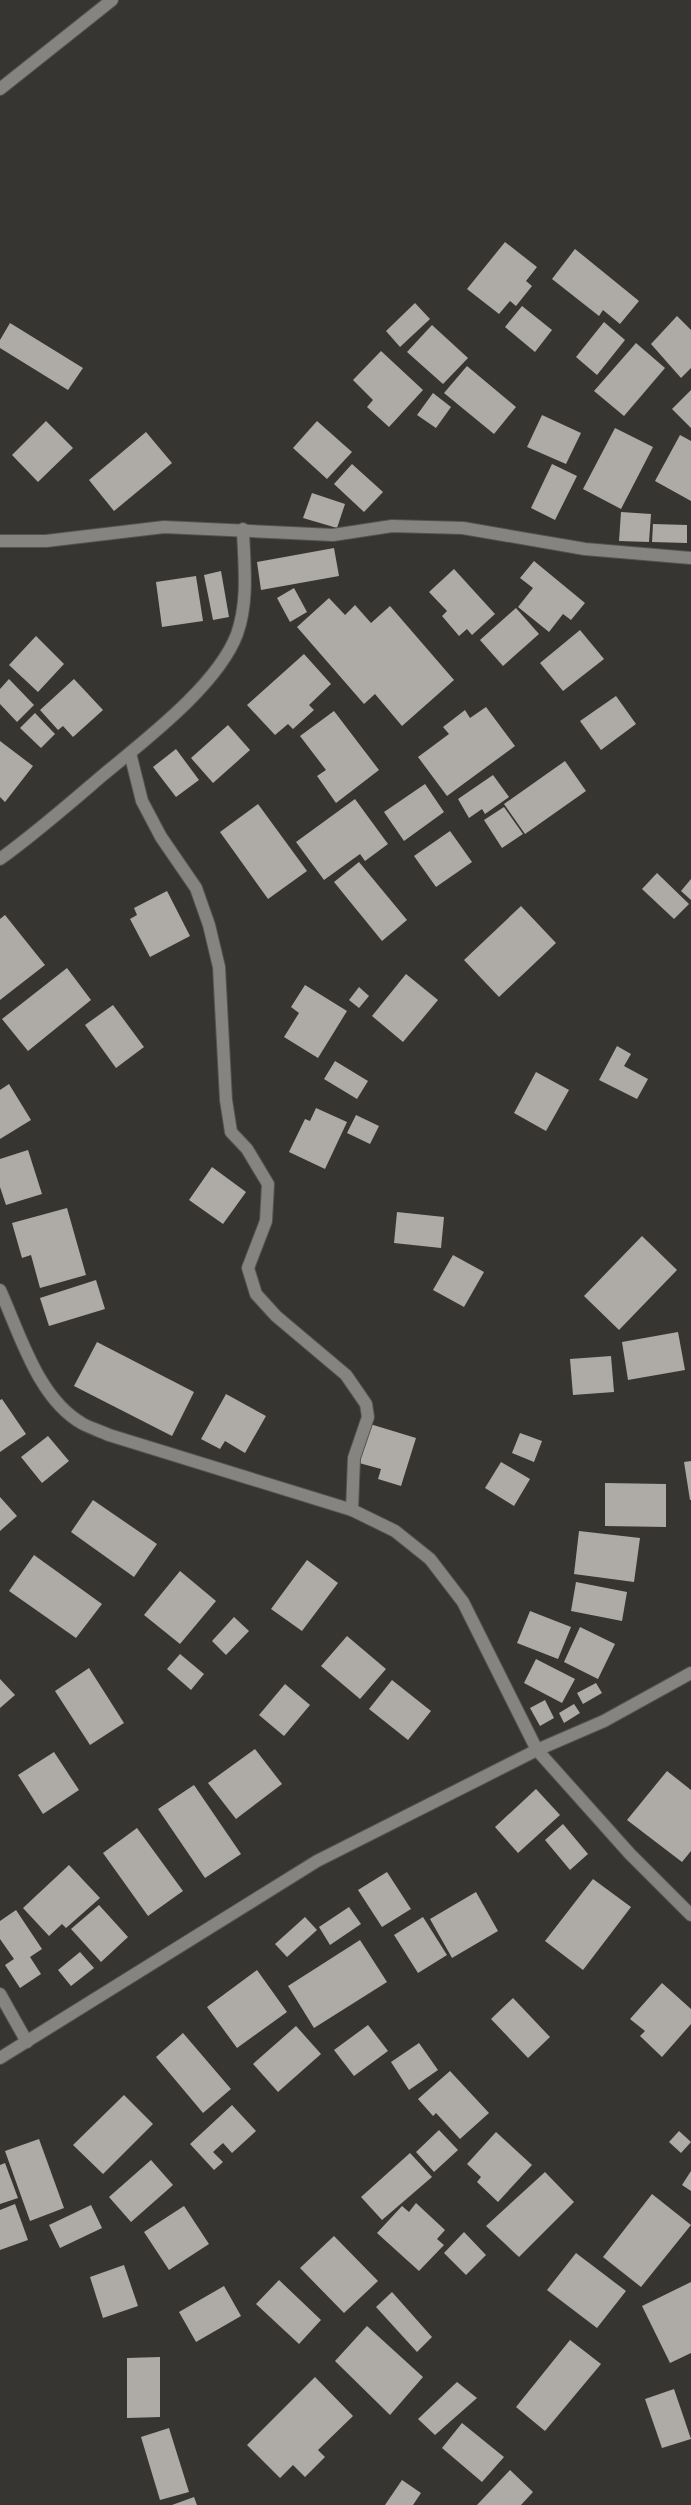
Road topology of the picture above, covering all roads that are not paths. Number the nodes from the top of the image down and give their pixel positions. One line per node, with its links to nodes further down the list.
1 (112, 0): 2 (street)
2 (0, 89)
3 (243, 529): 4 (street); 5 (street); 6 (street)
4 (0, 541)
5 (691, 558)
6 (130, 753): 7 (street); 9 (street)
7 (0, 859)
8 (0, 1290): 9 (street)
9 (352, 1510): 11 (street)
10 (691, 1673): 11 (street)
11 (537, 1750): 12 (street); 14 (street)
12 (691, 1916)
13 (0, 1994): 14 (street)
14 (27, 2042): 15 (street)
15 (0, 2058)

